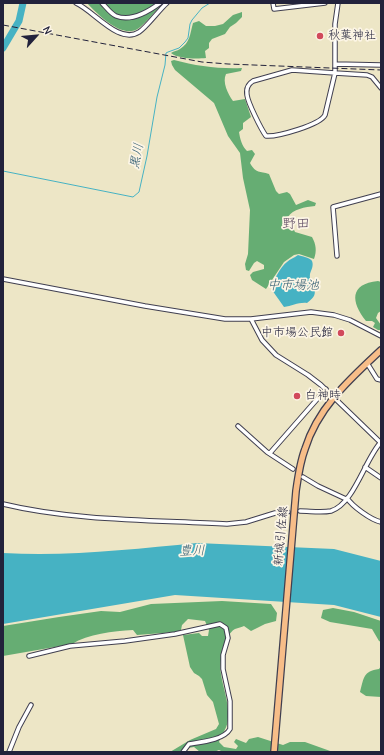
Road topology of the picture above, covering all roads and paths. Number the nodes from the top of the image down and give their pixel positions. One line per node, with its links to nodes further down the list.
1 (76, 3): 4 (street)
2 (102, 3): 3 (street)
3 (160, 3)
4 (166, 3)
5 (273, 3): 6 (street)
6 (325, 3)
7 (337, 3): 8 (street)
8 (335, 64): 9 (street); 10 (street)
9 (381, 65)
10 (335, 73): 10 (street); 11 (street)
11 (381, 88)
12 (381, 194): 13 (street)
13 (337, 256)
14 (3, 279): 15 (street)
15 (251, 319): 16 (street); 20 (street)
16 (381, 336)
17 (381, 350): 18 (main road, 新城引佐線)
18 (367, 363): 19 (street); 21 (main road, 新城引佐線)
19 (381, 380)
20 (326, 389): 21 (street); 24 (street)
21 (334, 396): 23 (street); 38 (main road, 新城引佐線)
22 (238, 426): 24 (street)
23 (381, 442): 25 (street)
24 (270, 453): 26 (street)
25 (365, 467): 28 (street); 29 (street)
26 (293, 469)
27 (304, 477): 29 (street)
28 (381, 478)
29 (346, 498): 31 (street); 33 (street)
30 (3, 504): 32 (street)
31 (300, 511)
32 (288, 512)
33 (381, 522)
34 (29, 656): 37 (street)
35 (31, 705): 36 (street)
36 (9, 752)
37 (183, 752)
38 (274, 752)

